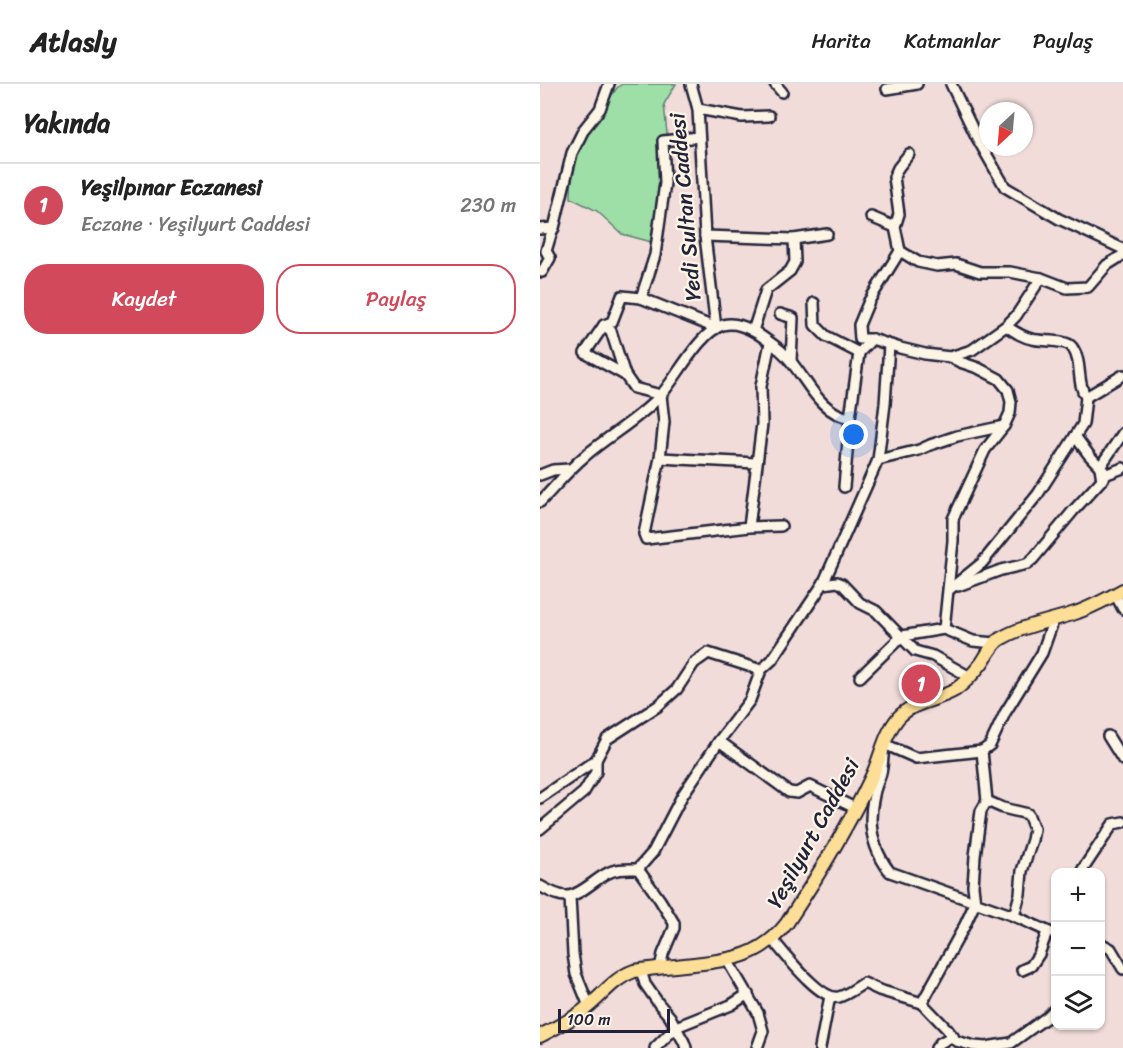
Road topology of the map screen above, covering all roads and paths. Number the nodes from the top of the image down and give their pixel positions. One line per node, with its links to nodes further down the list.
1 (609, 84): 14 (street)
2 (691, 84): 8 (street, Yedi Sultan Caddesi)
3 (775, 84): 7 (street)
4 (917, 84): 6 (street)
5 (951, 84): 19 (street)
6 (887, 89)
7 (782, 92)
8 (698, 109): 9 (street); 10 (street, Yedi Sultan Caddesi)
9 (769, 116)
10 (699, 137): 17 (street, Yedi Sultan Caddesi); 24 (street)
11 (909, 154): 13 (street)
12 (871, 217): 13 (street)
13 (895, 227): 20 (street)
14 (553, 228): 15 (street); 22 (street)
15 (540, 229)
16 (827, 234): 18 (street)
17 (705, 236): 18 (street); 29 (street, Yedi Sultan Caddesi)
18 (794, 239): 30 (street)
19 (1123, 249)
20 (900, 251): 23 (street); 31 (street)
21 (1123, 255): 23 (street)
22 (542, 272)
23 (1041, 278): 28 (street)
24 (641, 298): 27 (street); 29 (street)
25 (814, 303): 34 (street)
26 (780, 314): 36 (street)
27 (604, 325): 37 (street); 37 (street)
28 (1006, 326): 35 (street); 40 (street)
29 (716, 328): 30 (street); 39 (street)
30 (753, 331): 32 (street)
31 (872, 339): 33 (street); 34 (street)
32 (770, 343): 36 (street); 47 (street)
33 (889, 345): 35 (street); 46 (street)
34 (859, 352): 41 (street)
35 (950, 357): 42 (street)
36 (791, 361): 41 (street)
37 (625, 375): 39 (street)
38 (1123, 375): 40 (street)
39 (661, 395): 45 (street); 49 (street)
40 (1086, 397): 44 (street)
41 (850, 418): 52 (street)
42 (1005, 426): 46 (street); 59 (street)
43 (1123, 433): 50 (street)
44 (1075, 436): 50 (street); 57 (street)
45 (660, 458): 47 (street); 55 (street)
46 (878, 460): 56 (street)
47 (756, 463): 55 (street)
48 (1123, 468): 50 (street)
49 (570, 469): 51 (street); 53 (street)
50 (1103, 474): 57 (street)
51 (540, 475)
52 (844, 487)
53 (540, 502)
54 (781, 526): 55 (street)
55 (749, 527)
56 (823, 584): 63 (street); 65 (street)
57 (950, 589): 59 (street)
58 (1119, 592): 60 (street); 61 (main road, Yeşilyurt Caddesi)
59 (948, 600): 62 (street)
60 (1123, 609)
61 (1054, 619): 64 (main road, Yeşilyurt Caddesi); 71 (street)
62 (944, 629): 63 (street); 64 (street)
63 (902, 636): 66 (street); 67 (street)
64 (995, 643): 67 (main road, Yeşilyurt Caddesi)
65 (761, 670): 69 (street); 72 (street)
66 (860, 677)
67 (970, 677): 70 (main road, Yeşilyurt Caddesi)
68 (1108, 736): 73 (street)
69 (719, 741): 76 (street); 80 (street)
70 (884, 744): 71 (street); 76 (main road, Yeşilyurt Caddesi); 83 (street)
71 (982, 751): 75 (street)
72 (596, 760): 74 (street); 78 (street)
73 (1123, 760)
74 (540, 798)
75 (987, 801): 83 (street); 84 (street)
76 (855, 808): 87 (main road, Yeşilyurt Caddesi)
77 (1123, 822): 79 (street)
78 (540, 829)
79 (1084, 868)
80 (638, 869): 82 (street); 90 (street)
81 (542, 891): 82 (street)
82 (570, 897): 97 (street)
83 (975, 903): 84 (street); 96 (street)
84 (1014, 916): 85 (street)
85 (1051, 933)
86 (1051, 935): 93 (street)
87 (772, 939): 89 (main road, Yeşilyurt Caddesi); 95 (street)
88 (1105, 945): 91 (street)
89 (727, 960): 90 (main road, Yeşilyurt Caddesi); 94 (street)
90 (660, 968): 92 (main road, Yeşilyurt Caddesi)
91 (1123, 969)
92 (641, 970): 97 (main road, Yeşilyurt Caddesi); 99 (street)
93 (1022, 970)
94 (748, 994): 99 (street); 104 (street)
95 (830, 996): 96 (street); 105 (street)
96 (922, 1003): 101 (street)
97 (589, 1006): 100 (main road, Yeşilyurt Caddesi)
98 (1051, 1013): 101 (street)
99 (676, 1027): 102 (street); 103 (street)
100 (540, 1036)
101 (953, 1036): 106 (street)
102 (655, 1048)
103 (686, 1048)
104 (757, 1048)
105 (820, 1048)
106 (936, 1048)

